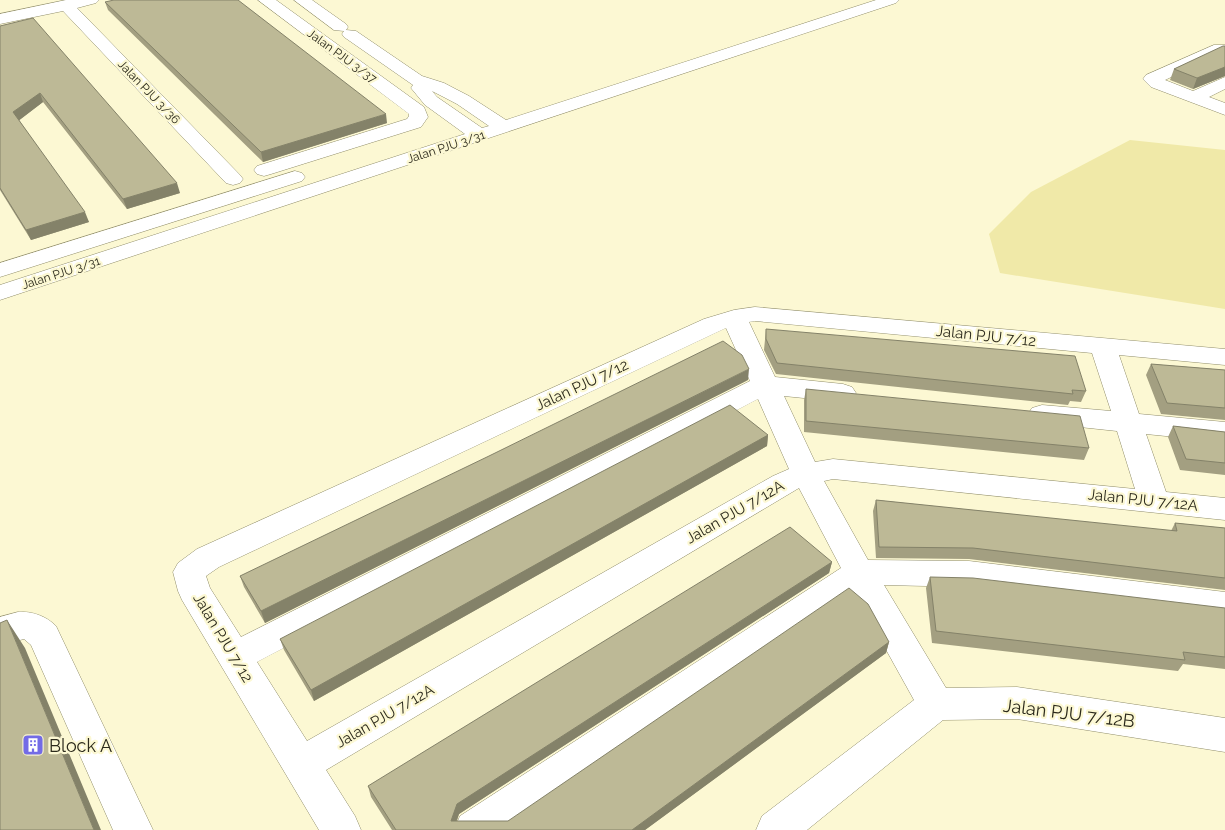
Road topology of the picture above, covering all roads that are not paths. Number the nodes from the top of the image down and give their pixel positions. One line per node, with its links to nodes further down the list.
1 (91, 0): 6 (street)
2 (266, 0): 17 (street, Jalan PJU 3/37)
3 (302, 0): 9 (street)
4 (849, 0): 13 (street, Jalan PJU 3/31)
5 (891, 0): 15 (street, Jalan PJU 3/31)
6 (66, 6): 7 (street); 17 (street, Jalan PJU 3/36)
7 (0, 19)
8 (1225, 50): 11 (street)
9 (416, 80): 13 (street); 14 (street)
10 (1225, 82): 11 (street)
11 (1194, 97): 12 (street)
12 (1225, 109)
13 (488, 116): 14 (street, Jalan PJU 3/31); 15 (street)
14 (462, 124): 16 (street); 19 (street, Jalan PJU 3/31)
15 (505, 128): 16 (street, Jalan PJU 3/31)
16 (480, 136): 20 (street, Jalan PJU 3/31)
17 (233, 180): 18 (street)
18 (0, 253)
19 (0, 270)
20 (0, 293)
21 (734, 317): 22 (street, Jalan PJU 7/12); 24 (street); 35 (street, Jalan PJU 7/12)
22 (1103, 347): 23 (street, Jalan PJU 7/12); 27 (street)
23 (1225, 357)
24 (764, 385): 25 (street); 29 (street); 35 (street)
25 (872, 396)
26 (1020, 412): 27 (street)
27 (1128, 423): 28 (street); 30 (street)
28 (1225, 432)
29 (806, 474): 30 (street, Jalan PJU 7/12A); 32 (street); 38 (street, Jalan PJU 7/12A)
30 (1154, 501): 31 (street, Jalan PJU 7/12A)
31 (1225, 509)
32 (859, 572): 33 (street); 36 (street); 41 (street)
33 (1225, 605)
34 (0, 630): 39 (street)
35 (234, 657): 38 (street, Jalan PJU 7/12)
36 (936, 704): 37 (street, Jalan PJU 7/12B); 42 (street)
37 (1225, 735)
38 (301, 765): 40 (street)
39 (133, 830)
40 (341, 830)
41 (474, 830)
42 (776, 830)

